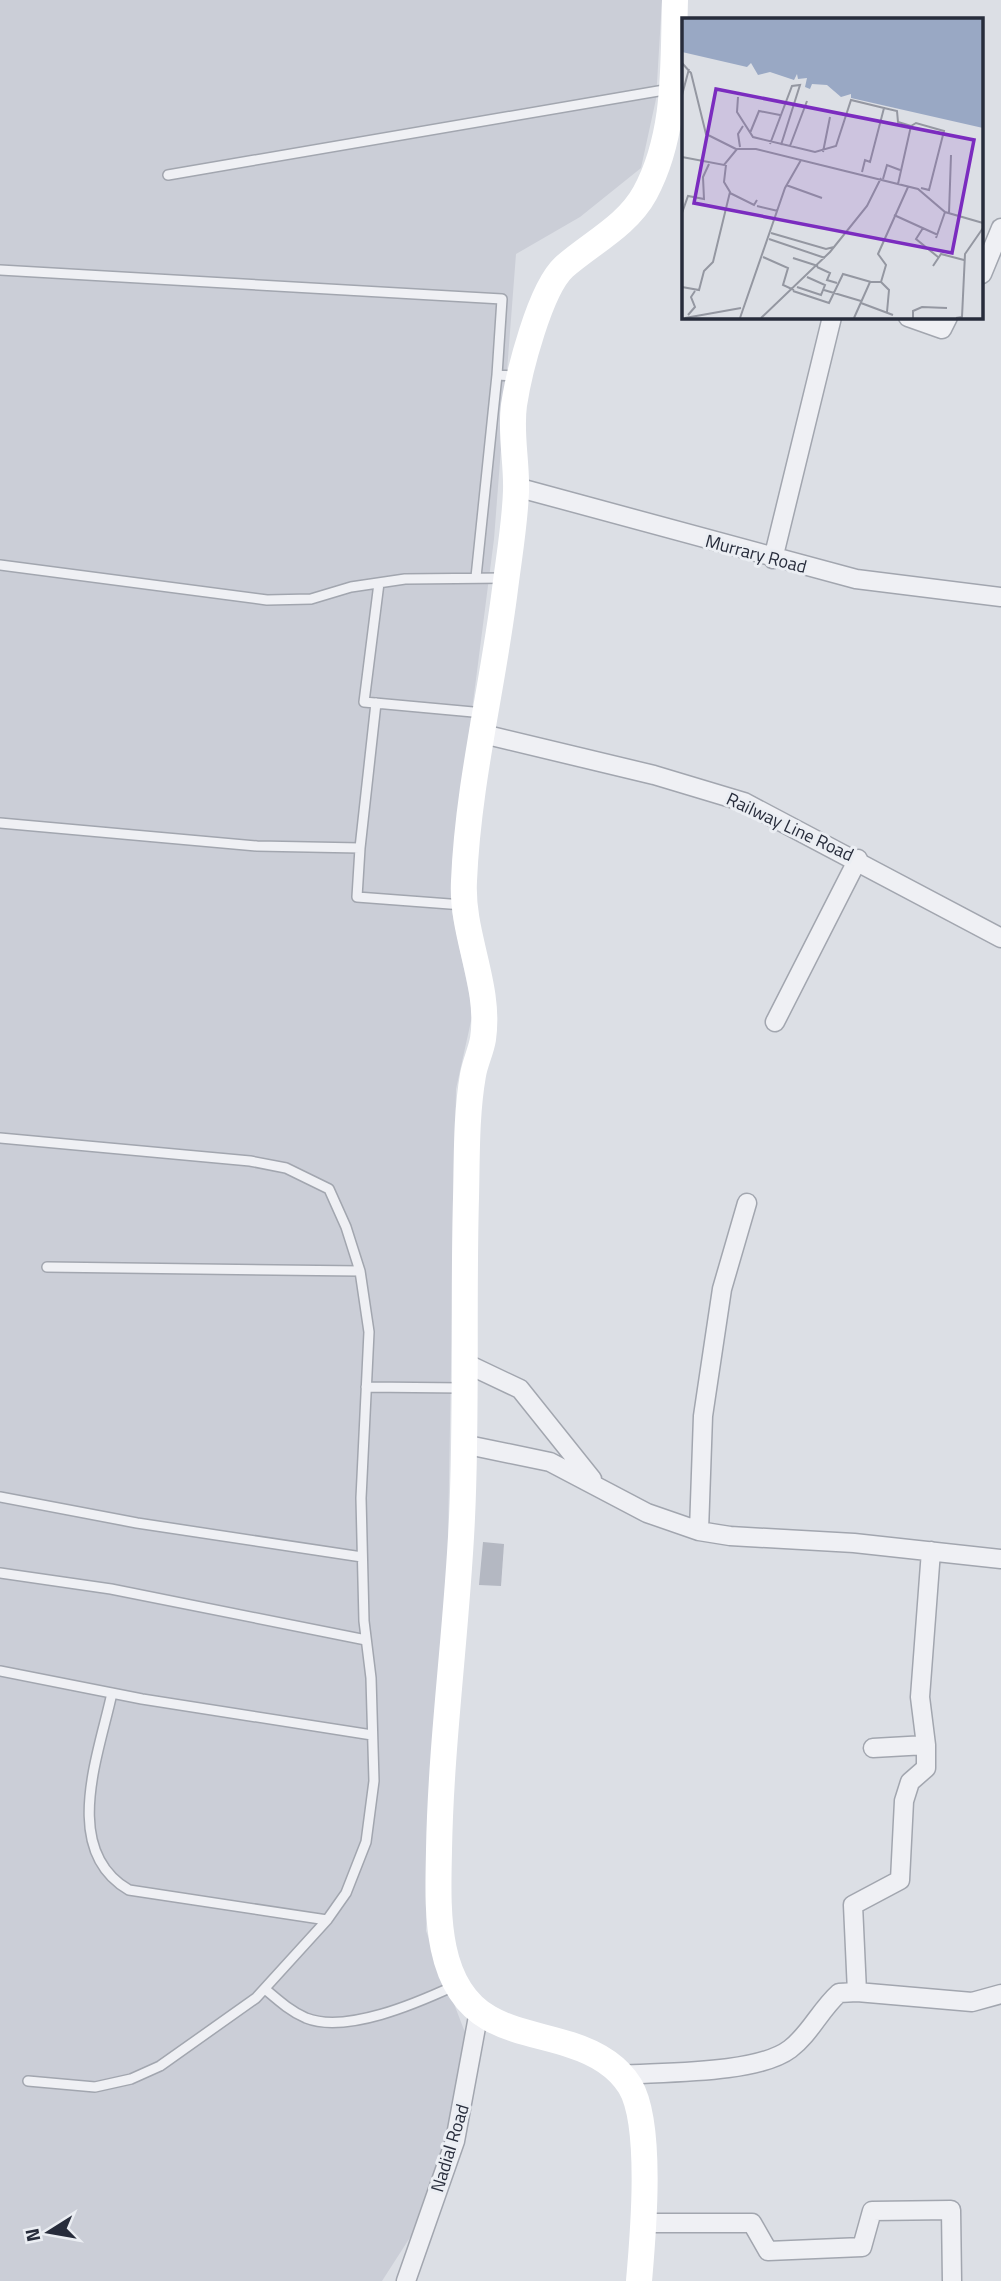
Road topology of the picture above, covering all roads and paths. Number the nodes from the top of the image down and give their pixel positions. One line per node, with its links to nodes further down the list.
1 (675, 0): 2 (street)
2 (672, 88): 3 (street); 4 (lane)
3 (676, 131): 11 (street)
4 (169, 176)
5 (1001, 228): 6 (street)
6 (984, 269)
7 (0, 270): 11 (lane)
8 (832, 318): 13 (street)
9 (911, 318): 10 (street)
10 (948, 318)
11 (509, 376): 12 (street); 15 (lane)
12 (516, 487): 13 (street, Murrary Road); 16 (street)
13 (773, 559): 18 (street, Murrary Road)
14 (0, 565): 17 (lane)
15 (476, 577): 16 (lane); 17 (lane)
16 (506, 578): 20 (street)
17 (379, 583): 19 (lane)
18 (1001, 597)
19 (376, 703): 20 (lane); 22 (lane)
20 (484, 724): 23 (street, Railway Line Road); 24 (street)
21 (0, 823): 22 (lane)
22 (360, 848): 24 (lane)
23 (858, 859): 25 (street, Railway Line Road); 26 (street)
24 (465, 906): 31 (street)
25 (1001, 938)
26 (775, 1022)
27 (0, 1138): 30 (lane)
28 (747, 1203): 36 (street)
29 (47, 1267): 30 (lane)
30 (360, 1271): 32 (lane)
31 (463, 1375): 32 (lane); 33 (street); 34 (street)
32 (366, 1387): 38 (lane)
33 (463, 1444): 34 (street); 48 (street)
34 (600, 1489): 36 (street)
35 (0, 1497): 38 (lane)
36 (699, 1531): 37 (street)
37 (931, 1551): 39 (street); 45 (street)
38 (362, 1557): 41 (lane)
39 (1001, 1559)
40 (0, 1573): 41 (lane)
41 (366, 1640): 44 (lane)
42 (0, 1671): 43 (lane)
43 (112, 1693): 44 (lane); 47 (lane)
44 (372, 1735): 47 (lane)
45 (926, 1745): 46 (street); 50 (street)
46 (873, 1748)
47 (327, 1920): 49 (lane)
48 (456, 1986): 49 (lane); 52 (street)
49 (265, 1989): 54 (lane)
50 (857, 1992): 51 (street); 53 (street)
51 (1001, 1994)
52 (479, 2011): 53 (street); 56 (street, Nadial Road)
53 (621, 2075): 55 (street)
54 (27, 2081)
55 (644, 2223): 57 (street); 58 (street)
56 (406, 2281)
57 (639, 2281)
58 (952, 2281)

